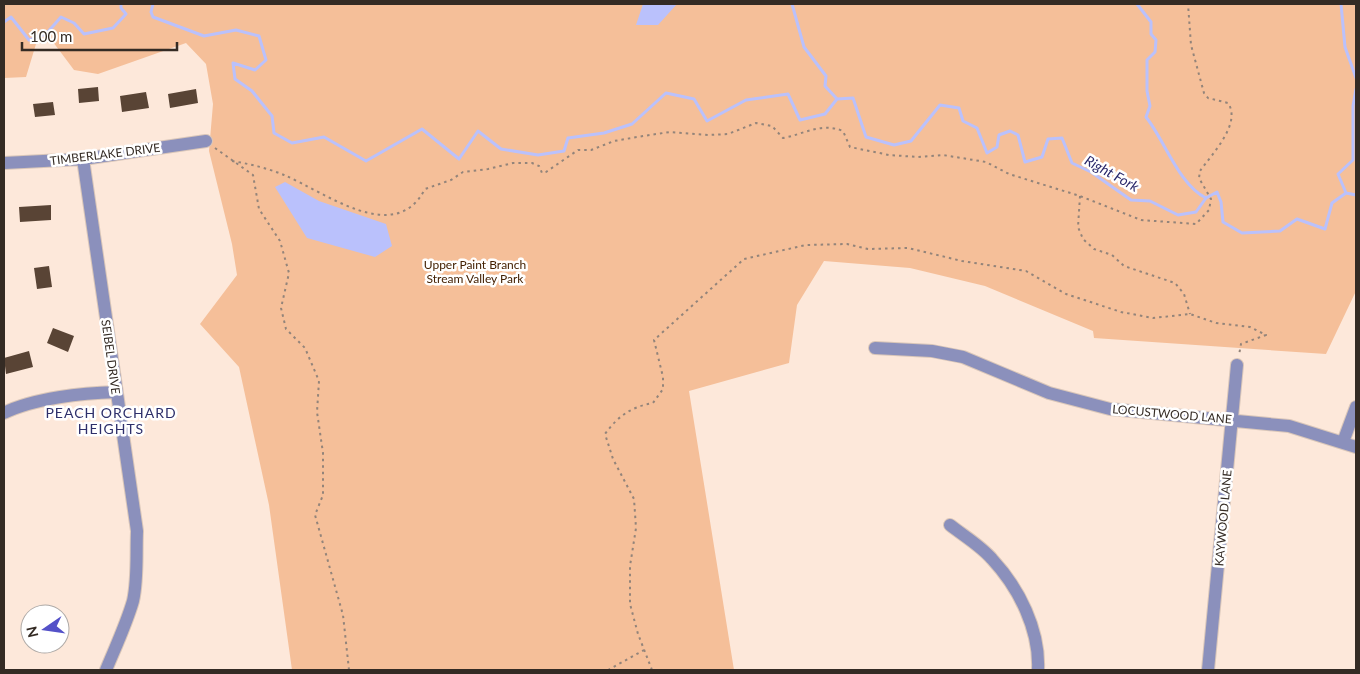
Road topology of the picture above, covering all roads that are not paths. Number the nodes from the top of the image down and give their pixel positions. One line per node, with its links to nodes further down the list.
1 (206, 141): 2 (street, TIMBERLAKE DRIVE)
2 (82, 159): 3 (street, TIMBERLAKE DRIVE); 6 (street, SEIBEL DRIVE)
3 (4, 163)
4 (875, 348): 9 (street, LOCUSTWOOD LANE)
5 (1237, 365): 9 (street, KAYWOOD LANE)
6 (116, 392): 8 (street); 13 (street, SEIBEL DRIVE)
7 (1356, 407): 10 (street)
8 (4, 413)
9 (1232, 419): 10 (street, LOCUSTWOOD LANE); 15 (street, KAYWOOD LANE)
10 (1343, 442): 11 (street, LOCUSTWOOD LANE)
11 (1356, 447)
12 (950, 525): 14 (street)
13 (106, 670)
14 (1038, 670)
15 (1208, 670)

